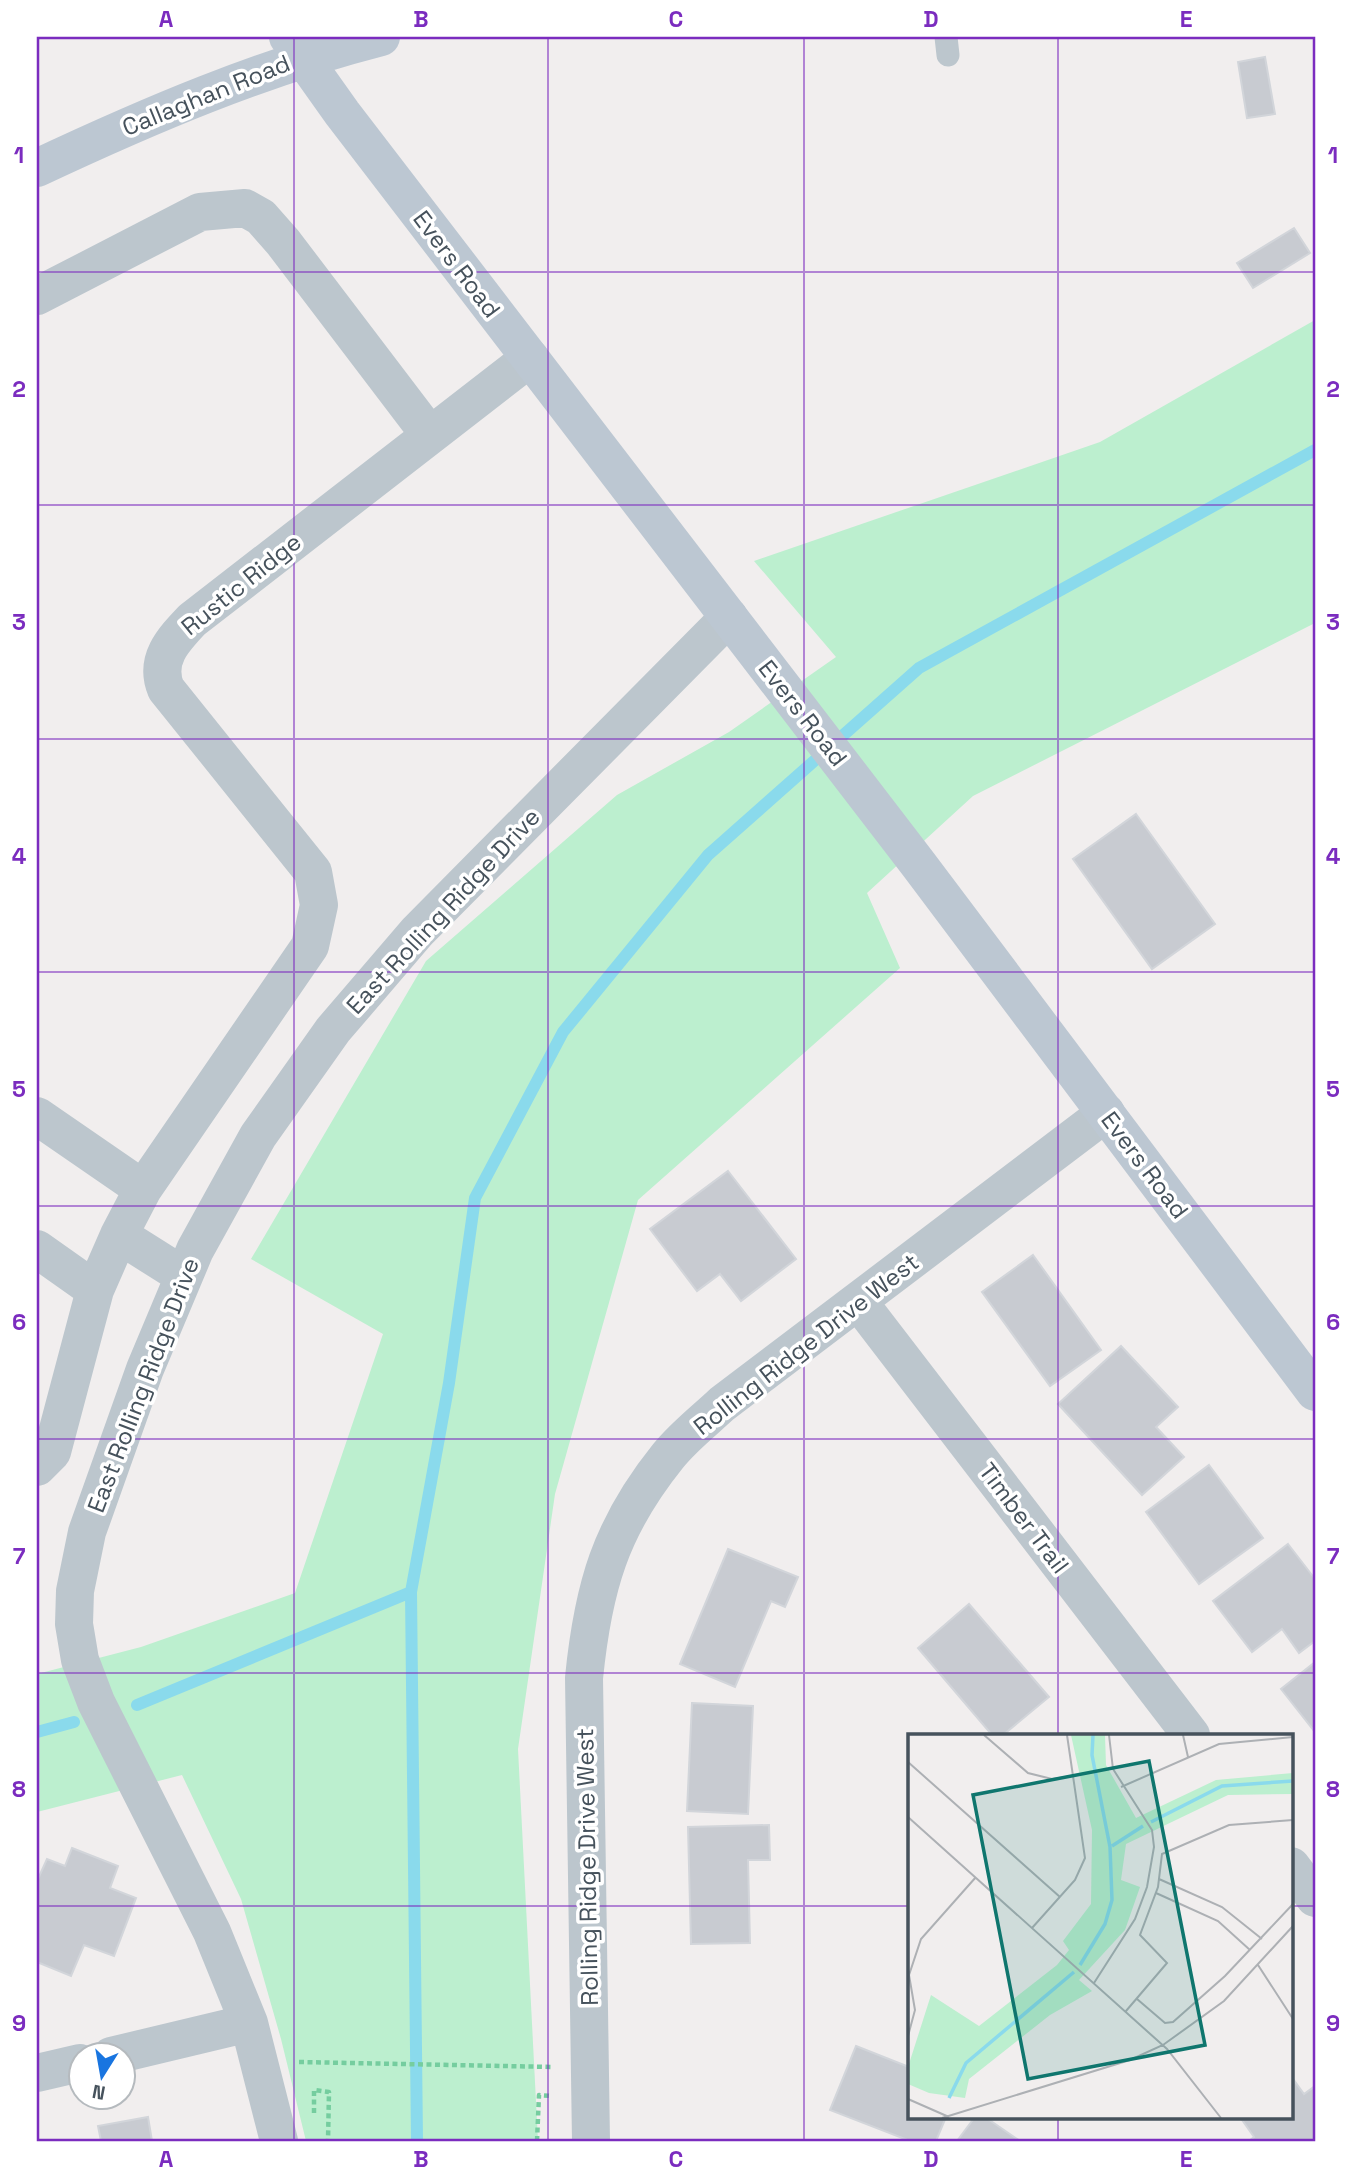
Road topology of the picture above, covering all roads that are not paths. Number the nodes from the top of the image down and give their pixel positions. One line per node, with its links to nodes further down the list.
1 (381, 37): 2 (main road, Callaghan Road)
2 (296, 47): 3 (main road, Callaghan Road); 5 (main road, Evers Road)
3 (37, 168)
4 (37, 296): 6 (street)
5 (530, 358): 6 (street, Rustic Ridge); 7 (main road, Evers Road)
6 (429, 434): 10 (street, Rustic Ridge)
7 (729, 618): 8 (main road, Evers Road); 13 (street, East Rolling Ridge Drive)
8 (1106, 1113): 15 (street, Rolling Ridge Drive West); 16 (main road, Evers Road)
9 (37, 1116): 10 (street)
10 (143, 1189): 11 (street)
11 (119, 1235): 13 (street); 14 (street)
12 (37, 1250): 14 (street)
13 (184, 1276): 21 (street, East Rolling Ridge Drive)
14 (95, 1290): 17 (street)
15 (858, 1301): 18 (street, Timber Trail); 26 (street, Rolling Ridge Drive West)
16 (1315, 1392)
17 (38, 1467)
18 (1190, 1734)
19 (1292, 1867): 20 (street)
20 (1315, 1898)
21 (249, 2023): 22 (street); 25 (street, East Rolling Ridge Drive)
22 (136, 2050)
23 (66, 2066): 24 (street)
24 (37, 2073)
25 (279, 2141)
26 (591, 2141)

